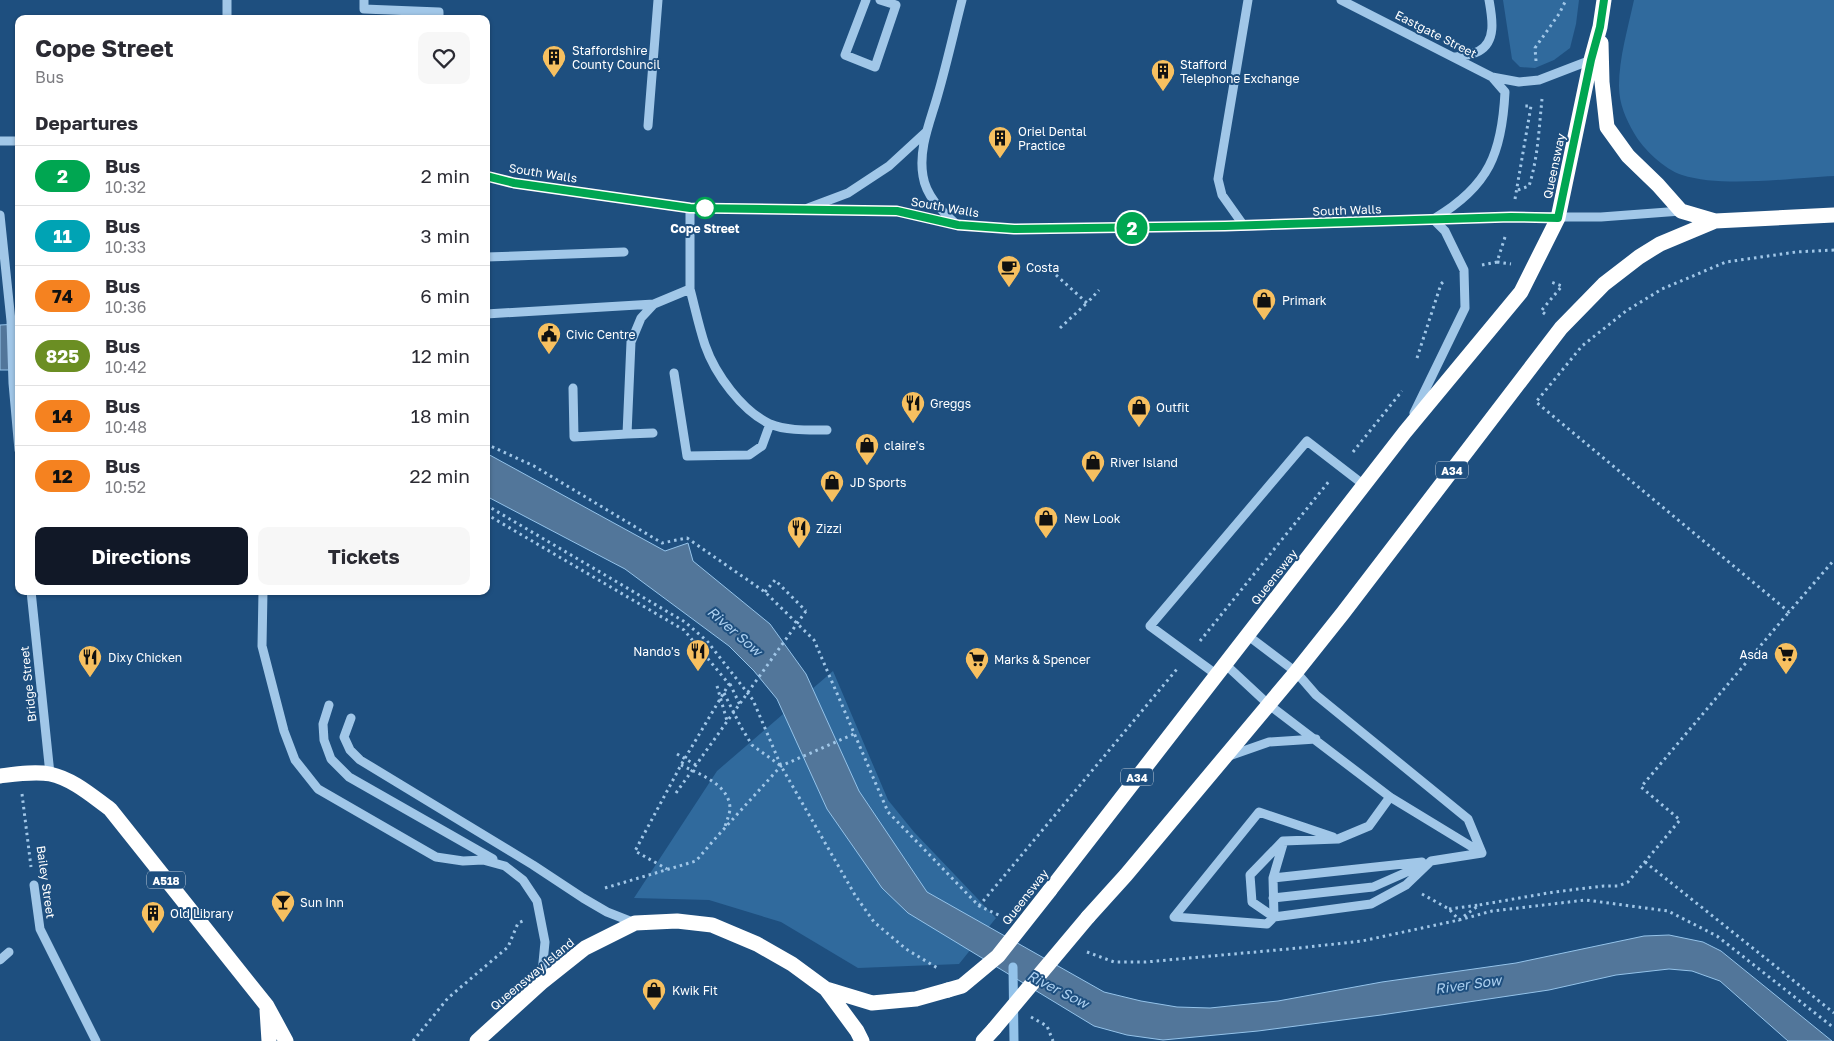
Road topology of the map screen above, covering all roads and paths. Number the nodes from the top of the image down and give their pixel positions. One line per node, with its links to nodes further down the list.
1 (227, 0): 13 (street)
2 (364, 0): 14 (street)
3 (658, 0): 22 (street)
4 (866, 0): 12 (street)
5 (880, 0): 12 (street)
6 (962, 0): 23 (street)
7 (1248, 0): 36 (street)
8 (1341, 0): 16 (street, Eastgate Street)
9 (1489, 0): 16 (street)
10 (1566, 0): 18 (path)
11 (1604, 0): 15 (highway, Queensway)
12 (897, 3)
13 (227, 15)
14 (439, 15)
15 (1600, 27): 17 (highway, Queensway / A34); 29 (highway, Queensway)
16 (1456, 58): 19 (street, Eastgate Street)
17 (1591, 60): 19 (street, Eastgate Street); 32 (highway, Queensway / A34)
18 (1537, 67)
19 (1492, 77): 21 (street)
20 (1542, 94): 21 (path)
21 (1504, 105): 33 (street)
22 (648, 126)
23 (926, 132): 28 (street); 35 (street)
24 (0, 141): 25 (street)
25 (15, 141)
26 (490, 177): 27 (street, South Walls)
27 (690, 208): 28 (street, South Walls); 46 (street)
28 (803, 210): 35 (street, South Walls)
29 (1681, 211): 32 (street, South Walls); 34 (highway)
30 (0, 215): 57 (street)
31 (1834, 215): 34 (highway)
32 (1558, 218): 33 (street, South Walls); 43 (highway, Queensway / A34)
33 (1433, 219): 36 (street, South Walls); 60 (street)
34 (1715, 221): 52 (highway, A34)
35 (958, 225): 36 (street, South Walls)
36 (1244, 226)
37 (1505, 236): 41 (path)
38 (1834, 250): 72 (path)
39 (624, 252): 40 (street)
40 (490, 257)
41 (1497, 262): 42 (path); 43 (path)
42 (1478, 266)
43 (1532, 274): 52 (path); 60 (highway, Queensway / A34)
44 (1056, 275): 48 (path)
45 (1447, 278): 53 (path)
46 (690, 290): 49 (street); 58 (street)
47 (1099, 290): 48 (path)
48 (1087, 303): 51 (path)
49 (654, 304): 50 (street); 62 (street)
50 (490, 314)
51 (1060, 328)
52 (1561, 328): 76 (highway, A34)
53 (1415, 364)
54 (674, 373): 58 (street)
55 (573, 388): 62 (street)
56 (1404, 388): 64 (path)
57 (15, 403)
58 (770, 424): 59 (street)
59 (827, 430)
60 (1405, 432): 65 (highway, Queensway / A34)
61 (653, 433): 62 (street)
62 (627, 434)
63 (490, 446): 69 (path)
64 (1340, 467): 65 (street); 74 (path); 74 (street)
65 (1364, 485): 73 (highway, Queensway / A34)
66 (490, 507): 91 (path)
67 (490, 516): 77 (path)
68 (1834, 560): 72 (path)
69 (765, 592): 82 (path, bridge); 85 (path)
70 (32, 595): 93 (street, Bridge Street)
71 (263, 595): 103 (street)
72 (1789, 612): 102 (path)
73 (1247, 635): 75 (highway, Queensway / A34); 76 (street)
74 (1189, 655): 75 (street); 85 (path)
75 (1221, 669): 80 (street); 121 (highway, Queensway / A34, bridge)
76 (1296, 672): 80 (highway, A34); 100 (street)
77 (729, 684): 79 (path); 82 (path)
78 (717, 686): 84 (path, bridge)
79 (724, 693): 89 (path); 91 (path)
80 (1268, 704): 86 (street); 88 (highway, A34)
81 (329, 705): 103 (street)
82 (740, 705): 84 (path, bridge)
83 (351, 718): 115 (street)
84 (727, 722): 90 (path, bridge)
85 (854, 734): 91 (path)
86 (1316, 739): 88 (street); 96 (street)
87 (677, 754): 90 (path, bridge)
88 (1224, 757): 132 (highway, A34, bridge)
89 (681, 765): 97 (path); 104 (path)
90 (696, 765): 95 (path, bridge)
91 (781, 766): 97 (path); 119 (path)
92 (19, 773): 93 (highway, A518); 94 (highway, A518); 106 (path, Bailey Street)
93 (50, 774): 122 (highway, A518)
94 (0, 776)
95 (676, 793)
96 (1390, 797): 98 (street); 100 (street)
97 (725, 828): 104 (path)
98 (1338, 839): 99 (street); 112 (street)
99 (1283, 841): 105 (street); 112 (street)
100 (1482, 853): 101 (street)
101 (1432, 861): 105 (street); 107 (street); 109 (street)
102 (1645, 862): 110 (path); 123 (path)
103 (504, 866): 120 (street)
104 (667, 869): 108 (path)
105 (1273, 878): 109 (street)
106 (34, 885): 126 (street, Bailey Street)
107 (1406, 885): 111 (path); 112 (street)
108 (600, 890)
109 (1274, 898): 112 (street)
110 (1479, 905): 111 (path); 113 (path)
111 (1449, 909): 113 (path)
112 (1274, 918)
113 (1460, 920): 118 (path); 125 (path)
114 (518, 923): 129 (path)
115 (635, 923): 120 (highway, Queensway Island); 121 (highway, Queensway Island)
116 (9, 952): 117 (street)
117 (0, 960)
118 (1146, 962)
119 (944, 972)
120 (541, 983): 130 (highway, Queensway Island)
121 (826, 989): 131 (highway, Queensway Island)
122 (266, 1006): 127 (highway); 128 (highway, A518)
123 (1834, 1013)
124 (1030, 1017): 133 (path)
125 (1834, 1028)
126 (96, 1041)
127 (269, 1041)
128 (286, 1041)
129 (414, 1041)
130 (477, 1041)
131 (862, 1041)
132 (984, 1041)
133 (1053, 1041)

